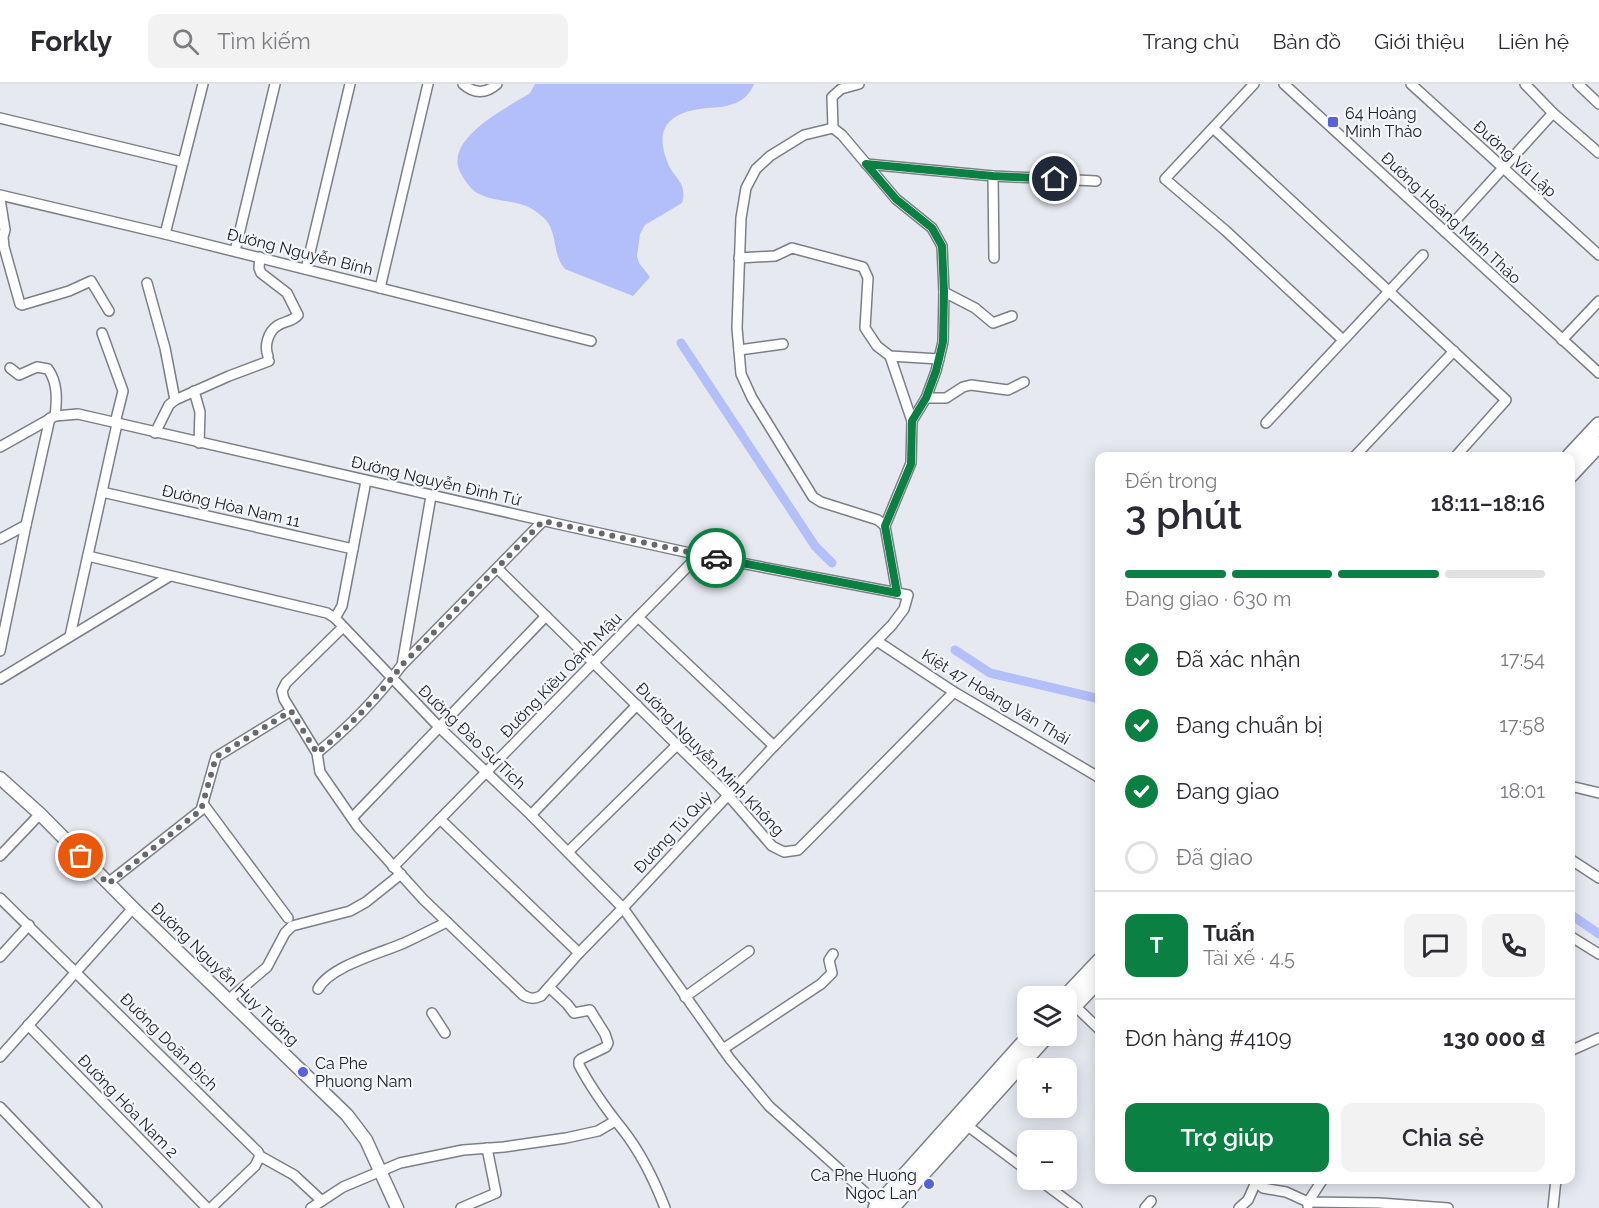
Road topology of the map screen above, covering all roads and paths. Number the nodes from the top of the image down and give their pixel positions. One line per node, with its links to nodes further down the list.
1 (201, 84): 19 (street)
2 (275, 84): 28 (street)
3 (350, 84): 34 (street)
4 (428, 84): 36 (street)
5 (463, 84): 6 (street)
6 (497, 84)
7 (859, 84): 16 (street)
8 (1254, 84): 17 (street)
9 (1284, 84): 25 (street, Đường Hoàng Minh Thảo)
10 (1411, 84): 21 (street, Đường Vũ Lập)
11 (1525, 84): 14 (street)
12 (1578, 84): 13 (street)
13 (1599, 104)
14 (1553, 113): 18 (street); 21 (street)
15 (0, 118): 19 (street)
16 (833, 128): 20 (street); 32 (street)
17 (1213, 128): 37 (street); 43 (street)
18 (1599, 153)
19 (183, 162): 26 (street)
20 (866, 164): 22 (street); 38 (street)
21 (1503, 168): 25 (street); 30 (street, Đường Vũ Lập)
22 (993, 176): 23 (street); 33 (street)
23 (1096, 181)
24 (0, 197): 26 (street, Đường Nguyễn Bính); 27 (street)
25 (1445, 232): 44 (street, Đường Hoàng Minh Thảo)
26 (165, 234): 28 (street, Đường Nguyễn Bính)
27 (1, 238): 40 (street)
28 (235, 251): 31 (street, Đường Nguyễn Bính)
29 (1423, 255): 37 (street)
30 (1599, 255)
31 (260, 257): 34 (street, Đường Nguyễn Bính); 54 (street)
32 (739, 258): 47 (street); 49 (street)
33 (994, 258)
34 (306, 269): 36 (street, Đường Nguyễn Bính)
35 (147, 283): 56 (street)
36 (380, 288): 45 (street, Đường Nguyễn Bính)
37 (1389, 291): 43 (street); 48 (street)
38 (944, 292): 41 (street); 50 (street)
39 (1599, 301): 44 (street)
40 (109, 311)
41 (1012, 316)
42 (102, 333): 60 (street)
43 (1343, 340): 59 (street)
44 (1562, 340): 52 (street, Đường Hoàng Minh Thảo)
45 (591, 341)
46 (783, 344): 47 (street)
47 (739, 350): 75 (street)
48 (1454, 351): 66 (street); 67 (street)
49 (890, 356): 50 (street); 58 (street)
50 (939, 359): 55 (street)
51 (10, 368): 57 (street)
52 (1599, 373)
53 (1024, 382): 55 (street)
54 (194, 391): 56 (street); 63 (street)
55 (926, 398): 58 (street)
56 (175, 400): 62 (street)
57 (52, 417): 60 (street, Đường Nguyễn Đình Tứ); 65 (street, Đường Nguyễn Đình Tứ); 74 (street)
58 (912, 421): 75 (street)
59 (1266, 423)
60 (116, 424): 62 (street, Đường Nguyễn Đình Tứ); 71 (street)
61 (1599, 425): 68 (main road)
62 (155, 433): 63 (street, Đường Nguyễn Đình Tứ)
63 (199, 443): 70 (street, Đường Nguyễn Đình Tứ)
64 (1599, 444): 69 (main road)
65 (0, 447)
66 (1359, 452)
67 (1464, 452)
68 (1574, 452)
69 (1575, 470)
70 (366, 481): 72 (street, Đường Nguyễn Đình Tứ); 77 (street)
71 (102, 492): 77 (street, Đường Hòa Nam 11); 79 (street)
72 (431, 496): 73 (street, Đường Nguyễn Đình Tứ); 92 (street)
73 (543, 521): 78 (street, Đường Nguyễn Đình Tứ); 80 (street)
74 (26, 525): 76 (street); 90 (street)
75 (885, 526): 82 (street)
76 (0, 539)
77 (353, 549): 86 (street)
78 (699, 555): 82 (street, Đường Nguyễn Đình Tứ); 85 (street, Đường Kiều Oánh Mậu)
79 (88, 556): 81 (street, Đường Đào Sư Tích); 88 (street)
80 (498, 569): 84 (street, Đường Nguyễn Minh Không); 92 (street)
81 (170, 576): 86 (street, Đường Đào Sư Tích); 88 (street)
82 (897, 593): 83 (street, Đường Nguyễn Đình Tứ)
83 (908, 595): 89 (street, Đường Tú Quỳ)
84 (546, 616): 91 (street, Đường Nguyễn Minh Không); 98 (street)
85 (638, 617): 91 (street, Đường Kiều Oánh Mậu); 100 (street)
86 (335, 618): 87 (street, Đường Đào Sư Tích)
87 (343, 627): 94 (street, Đường Đào Sư Tích); 97 (street, Đường Tú Quỳ)
88 (70, 636): 93 (street)
89 (877, 641): 95 (street, Kiệt 47 Hoàng Văn Thái); 100 (street, Đường Tú Quỳ)
90 (0, 651)
91 (594, 662): 96 (street, Đường Nguyễn Minh Không); 102 (street, Đường Kiều Oánh Mậu)
92 (402, 665): 94 (street)
93 (3, 674)
94 (392, 679): 98 (street, Đường Đào Sư Tích); 101 (street)
95 (954, 692): 103 (street, Kiệt 47 Hoàng Văn Thái); 107 (street, Đường Nguyễn Minh Không)
96 (637, 705): 99 (street, Đường Nguyễn Minh Không); 110 (street)
97 (291, 711): 101 (street, Đường Tú Quỳ); 108 (street)
98 (439, 727): 102 (street, Đường Đào Sư Tích); 111 (street)
99 (677, 745): 107 (street, Đường Nguyễn Minh Không); 113 (street)
100 (774, 746): 107 (street, Đường Tú Quỳ)
101 (317, 753): 111 (street, Đường Tú Quỳ)
102 (486, 772): 110 (street, Đường Đào Sư Tích); 112 (street, Đường Kiều Oánh Mậu)
103 (1095, 775)
104 (0, 778): 109 (street, Đường Nguyễn Huy Tưởng)
105 (1575, 787): 106 (street)
106 (1599, 793)
107 (728, 795): 122 (street, Đường Tú Quỳ)
108 (204, 805): 119 (street); 123 (street)
109 (40, 814): 114 (street); 119 (street, Đường Nguyễn Huy Tưởng)
110 (531, 815): 113 (street, Đường Đào Sư Tích)
111 (352, 818): 116 (street, Đường Tú Quỳ)
112 (440, 819): 116 (street, Đường Kiều Oánh Mậu); 128 (street)
113 (568, 852): 122 (street, Đường Đào Sư Tích)
114 (0, 856)
115 (1575, 863): 118 (street)
116 (393, 867): 117 (street, Đường Tú Quỳ)
117 (400, 874): 124 (street, Đường Tú Quỳ); 140 (street)
118 (1599, 878)
119 (108, 884): 121 (street, Đường Nguyễn Huy Tưởng)
120 (0, 898): 125 (street, Đường Doãn Địch)
121 (133, 908): 133 (street); 140 (street, Đường Nguyễn Huy Tưởng)
122 (623, 908): 128 (street, Đường Tú Quỳ); 138 (street, Đường Đào Sư Tích)
123 (288, 918)
124 (447, 922): 135 (street, Đường Tú Quỳ); 136 (street)
125 (29, 926): 131 (street); 133 (street, Đường Doãn Địch)
126 (1575, 939): 130 (street)
127 (749, 951): 138 (street)
128 (579, 953): 135 (street, Đường Tú Quỳ)
129 (833, 954): 149 (street)
130 (1599, 954)
131 (0, 957)
132 (1095, 968): 137 (main road)
133 (76, 971): 143 (street); 156 (street, Đường Doãn Địch)
134 (1095, 983): 139 (main road)
135 (549, 987): 153 (street)
136 (318, 989)
137 (1077, 994)
138 (686, 997): 149 (street, Đường Đào Sư Tích)
139 (1077, 999)
140 (228, 1000): 158 (street, Đường Nguyễn Huy Tưởng)
141 (1077, 1012): 144 (street)
142 (432, 1013): 145 (street)
143 (28, 1025): 151 (street); 169 (street, Đường Hòa Nam 2)
144 (1095, 1025)
145 (445, 1033)
146 (1599, 1038): 150 (street)
147 (1021, 1046): 167 (main road)
148 (1037, 1046): 154 (main road)
149 (723, 1048): 167 (street, Đường Đào Sư Tích)
150 (1575, 1049)
151 (0, 1057)
152 (0, 1107): 168 (street)
153 (615, 1121): 155 (street); 173 (street)
154 (965, 1125): 157 (street); 167 (main road)
155 (487, 1148): 158 (street); 172 (street)
156 (260, 1156): 164 (street, Đường Doãn Địch); 169 (street)
157 (1017, 1163)
158 (381, 1173): 164 (street); 171 (street, Đường Nguyễn Huy Tưởng)
159 (1254, 1184): 175 (street)
160 (1259, 1184): 165 (street)
161 (1320, 1184): 165 (street)
162 (1555, 1184): 178 (street)
163 (1053, 1190): 174 (street)
164 (322, 1201): 170 (street)
165 (1308, 1205): 166 (street)
166 (1379, 1205): 176 (street)
167 (882, 1207)
168 (97, 1208)
169 (209, 1208)
170 (311, 1208)
171 (397, 1208)
172 (461, 1208)
173 (665, 1208)
174 (1077, 1208)
175 (1239, 1208)
176 (1437, 1208): 177 (street)
177 (1448, 1208)
178 (1553, 1208)

